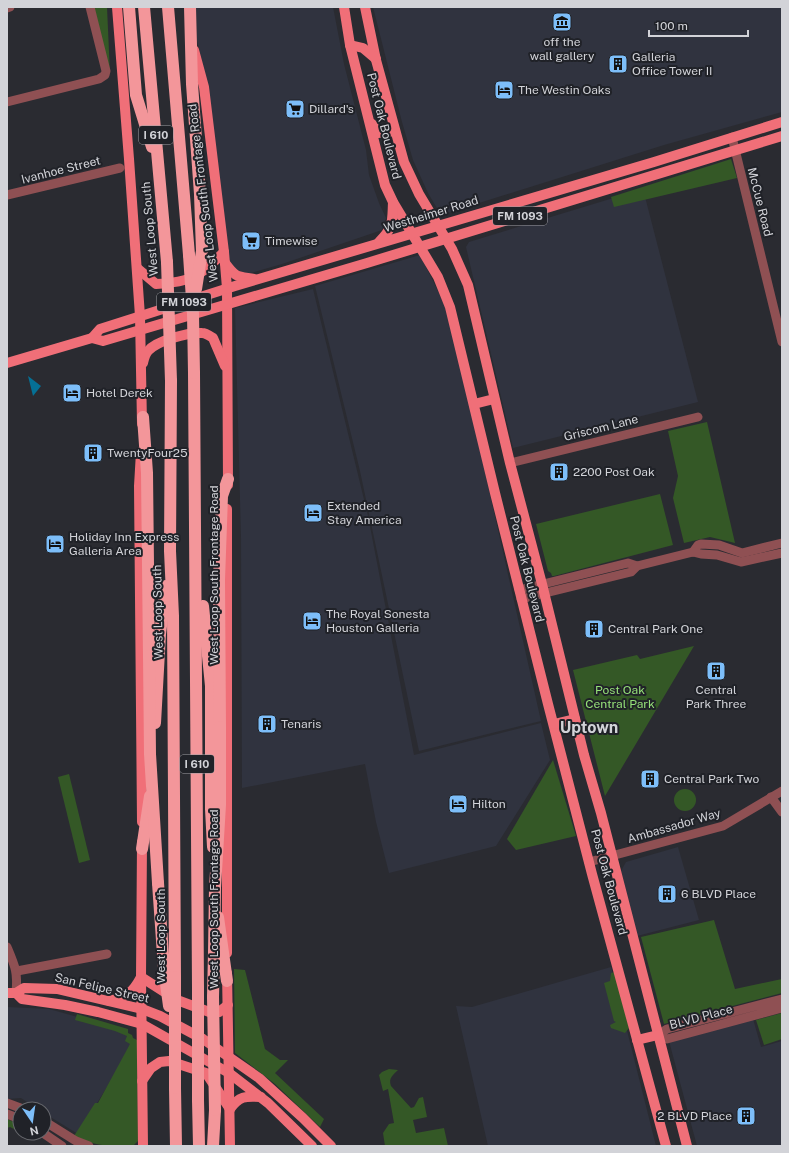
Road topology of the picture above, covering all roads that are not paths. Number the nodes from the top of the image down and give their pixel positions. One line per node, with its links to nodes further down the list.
1 (10, 7): 11 (street)
2 (90, 7): 14 (street)
3 (117, 7): 36 (main road)
4 (129, 7): 23 (highway)
5 (144, 7): 23 (highway, West Loop South / I 610)
6 (168, 7): 40 (highway, I 610, bridge)
7 (184, 7): 34 (main road, West Loop South Frontage Road)
8 (190, 7): 40 (highway, bridge)
9 (344, 7): 12 (main road, Post Oak Boulevard)
10 (365, 7): 13 (main road, Post Oak Boulevard)
11 (7, 8)
12 (350, 45): 13 (main road); 15 (main road, Post Oak Boulevard)
13 (376, 60): 17 (main road, Post Oak Boulevard)
14 (7, 102)
15 (369, 121): 17 (main road); 27 (main road, Post Oak Boulevard)
16 (782, 122): 19 (main road, Westheimer Road / FM 1093)
17 (395, 131): 29 (main road, Post Oak Boulevard)
18 (782, 136): 20 (main road, Westheimer Road / FM 1093)
19 (732, 137): 20 (street, McCue Road); 21 (main road, Westheimer Road / FM 1093)
20 (735, 150): 24 (main road, Westheimer Road / FM 1093); 44 (street, McCue Road)
21 (654, 162): 24 (main road); 25 (main road, Westheimer Road / FM 1093)
22 (120, 168): 26 (street, Ivanhoe Street)
23 (160, 174): 56 (highway, West Loop South / I 610, bridge)
24 (620, 185): 28 (main road, Westheimer Road / FM 1093)
25 (565, 187): 28 (main road); 29 (main road, Westheimer Road / FM 1093)
26 (7, 195)
27 (393, 202): 30 (main road, Post Oak Boulevard); 32 (main road)
28 (534, 211): 31 (main road, Westheimer Road / FM 1093)
29 (438, 225): 30 (main road, Westheimer Road / FM 1093); 31 (main road, Post Oak Boulevard)
30 (412, 233): 32 (main road, Westheimer Road / FM 1093); 33 (main road, Post Oak Boulevard)
31 (445, 238): 33 (main road, Westheimer Road / FM 1093); 48 (main road, Post Oak Boulevard)
32 (378, 243): 37 (main road, Westheimer Road / FM 1093)
33 (420, 246): 39 (main road, Westheimer Road / FM 1093); 49 (main road, Post Oak Boulevard)
34 (224, 252): 35 (main road, West Loop South Frontage Road); 36 (main road)
35 (225, 263): 37 (main road); 38 (main road, West Loop South Frontage Road)
36 (137, 268): 41 (main road)
37 (256, 280): 38 (main road, Westheimer Road / FM 1093)
38 (227, 288): 39 (main road, West Loop South Frontage Road); 41 (main road, Westheimer Road / FM 1093)
39 (228, 304): 42 (main road, Westheimer Road / FM 1093); 47 (main road, West Loop South Frontage Road)
40 (193, 314): 54 (highway, I 610, bridge)
41 (140, 316): 42 (main road); 43 (main road, Westheimer Road)
42 (140, 330): 43 (main road, Westheimer Road); 46 (main road)
43 (92, 338): 45 (main road, Westheimer Road)
44 (782, 342)
45 (7, 364)
46 (141, 367): 47 (main road); 50 (main road)
47 (228, 371): 53 (main road, West Loop South Frontage Road)
48 (494, 399): 49 (main road); 52 (main road, Post Oak Boulevard)
49 (474, 404): 60 (main road, Post Oak Boulevard)
50 (143, 417): 66 (main road); 83 (highway, bridge)
51 (698, 417): 52 (street, Griscom Lane)
52 (510, 462): 59 (main road, Post Oak Boulevard)
53 (228, 479): 73 (main road, West Loop South Frontage Road); 97 (highway, bridge)
54 (196, 540): 73 (highway); 96 (highway, I 610, bridge)
55 (782, 543): 57 (street)
56 (170, 552): 66 (highway); 83 (highway, West Loop South / I 610, bridge)
57 (693, 552): 58 (street); 59 (street)
58 (782, 553)
59 (543, 589): 60 (street); 61 (main road, Post Oak Boulevard)
60 (520, 595): 62 (main road, Post Oak Boulevard)
61 (575, 719): 62 (main road); 67 (main road, Post Oak Boulevard)
62 (554, 724): 68 (main road, Post Oak Boulevard)
63 (782, 791): 64 (street, Ambassador Way)
64 (771, 797): 65 (street); 67 (street, Ambassador Way)
65 (782, 812)
66 (142, 849): 72 (main road)
67 (612, 856): 68 (street, Ambassador Way); 81 (main road, Post Oak Boulevard)
68 (589, 862): 82 (main road, Post Oak Boulevard)
69 (7, 947): 71 (street)
70 (107, 954): 71 (street)
71 (17, 971): 74 (street)
72 (141, 977): 76 (main road); 77 (main road); 79 (main road)
73 (227, 982): 77 (main road, West Loop South Frontage Road)
74 (11, 993): 76 (main road, San Felipe Street); 80 (main road, San Felipe Street)
75 (782, 999): 81 (street, BLVD Place)
76 (109, 1001): 79 (main road, San Felipe Street)
77 (228, 1005): 84 (main road, West Loop South Frontage Road)
78 (782, 1008): 81 (street, BLVD Place)
79 (142, 1009): 80 (main road); 84 (main road, San Felipe Street)
80 (142, 1024): 85 (main road, San Felipe Street); 86 (main road)
81 (658, 1035): 82 (main road); 102 (main road, Post Oak Boulevard)
82 (637, 1040): 101 (main road, Post Oak Boulevard)
83 (176, 1044): 95 (highway, West Loop South / I 610, bridge)
84 (229, 1056): 85 (main road, West Loop South Frontage Road); 91 (main road, San Felipe Street)
85 (229, 1072): 87 (main road, San Felipe Street); 88 (main road, West Loop South Frontage Road)
86 (142, 1081): 88 (main road); 94 (main road)
87 (261, 1097): 88 (main road); 99 (main road, San Felipe Street)
88 (230, 1109): 98 (main road, West Loop South Frontage Road)
89 (52, 1128): 93 (street)
90 (52, 1139): 92 (street)
91 (320, 1142): 100 (main road, San Felipe Street)
92 (62, 1146)
93 (89, 1146)
94 (142, 1146)
95 (176, 1146)
96 (199, 1146)
97 (213, 1146)
98 (230, 1146)
99 (312, 1146)
100 (331, 1146)
101 (666, 1146)
102 (687, 1146)

